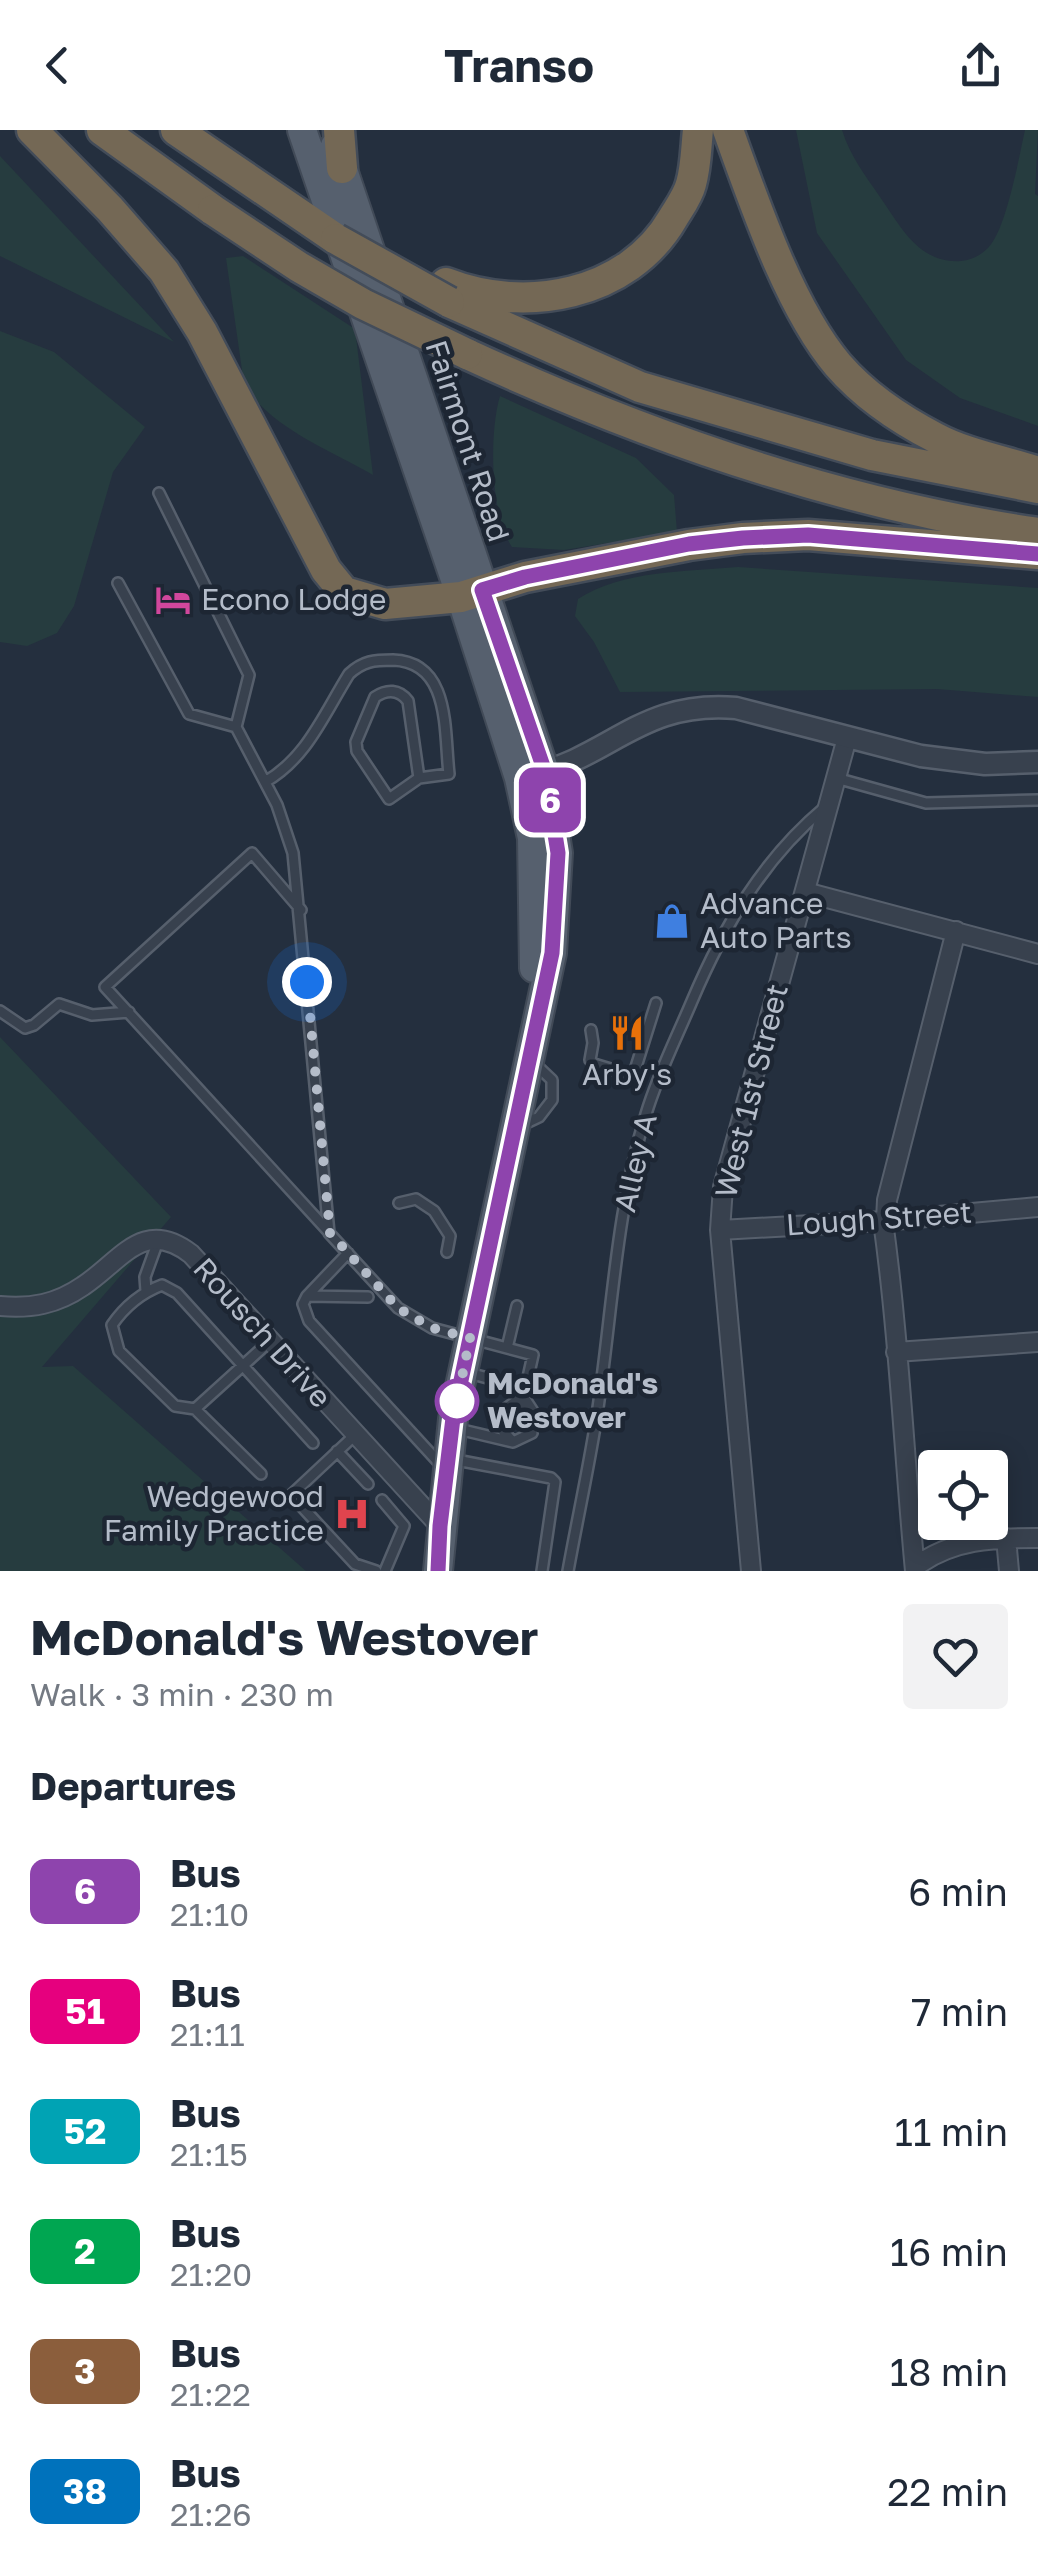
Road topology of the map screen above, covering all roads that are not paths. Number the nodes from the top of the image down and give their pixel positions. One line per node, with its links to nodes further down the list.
1 (32, 130): 17 (highway)
2 (102, 130): 14 (highway, bridge)
3 (302, 130): 17 (main road, Fairmont Road)
4 (330, 130): 9 (main road, Fairmont Road)
5 (339, 130): 9 (highway)
6 (698, 130): 10 (highway)
7 (728, 130): 11 (highway)
8 (183, 135): 10 (highway, bridge)
9 (342, 168): 17 (main road, Fairmont Road)
10 (448, 292): 12 (highway)
11 (1038, 472)
12 (1038, 488)
13 (159, 493): 18 (lane)
14 (1038, 533)
15 (1038, 554): 17 (highway)
16 (118, 583): 18 (lane)
17 (472, 593): 21 (main road, Fairmont Road)
18 (236, 728): 24 (lane)
19 (847, 738): 20 (street); 21 (street); 23 (street, West 1st Street)
20 (1038, 762)
21 (532, 775): 48 (main road, Fairmont Road)
22 (419, 778): 22 (lane); 24 (lane)
23 (836, 778): 25 (lane); 26 (street, West 1st Street)
24 (264, 782): 28 (lane)
25 (1038, 800)
26 (828, 805): 27 (street, West 1st Street); 82 (lane, Alley A)
27 (805, 892): 29 (street); 38 (street, West 1st Street)
28 (301, 910): 33 (lane); 39 (lane)
29 (956, 931): 30 (street); 37 (street)
30 (1038, 954)
31 (656, 1003): 34 (lane)
32 (0, 1011): 33 (lane)
33 (129, 1012): 39 (lane)
34 (591, 1030)
35 (399, 1203): 41 (lane)
36 (1038, 1207): 37 (street, Lough Street)
37 (885, 1221): 38 (street, Lough Street); 52 (street)
38 (720, 1230): 83 (street, West 1st Street)
39 (330, 1233): 42 (lane)
40 (159, 1239): 43 (lane); 46 (street, Rousch Drive); 49 (street, Rousch Drive)
41 (446, 1252)
42 (348, 1253): 44 (lane); 48 (lane)
43 (146, 1291): 53 (lane); 56 (lane)
44 (307, 1296): 45 (lane); 68 (lane)
45 (368, 1297)
46 (0, 1306)
47 (517, 1306): 51 (lane)
48 (470, 1338): 51 (lane); 54 (main road, Fairmont Road)
49 (270, 1341): 53 (lane); 64 (street, Rousch Drive)
50 (1038, 1342): 52 (street)
51 (507, 1348): 55 (lane)
52 (896, 1352): 77 (street)
53 (242, 1367): 56 (lane); 66 (lane)
54 (463, 1372): 55 (lane); 60 (main road, Fairmont Road)
55 (524, 1392): 57 (lane); 58 (lane); 59 (lane)
56 (195, 1409): 69 (lane)
57 (504, 1410)
58 (520, 1413)
59 (536, 1416)
60 (452, 1427): 65 (lane); 68 (main road, Fairmont Road)
61 (500, 1427): 65 (lane)
62 (517, 1430): 65 (lane)
63 (532, 1432): 65 (lane)
64 (354, 1435): 67 (lane); 72 (street, Rousch Drive)
65 (513, 1442)
66 (313, 1443)
67 (336, 1452): 70 (lane); 78 (lane)
68 (447, 1465): 72 (main road, Fairmont Road); 81 (lane)
69 (261, 1474)
70 (368, 1484)
71 (382, 1500): 79 (lane)
72 (440, 1526): 80 (main road, Fairmont Road)
73 (1008, 1538): 74 (street)
74 (1038, 1538)
75 (979, 1540): 77 (street)
76 (1006, 1540): 84 (street)
77 (915, 1569)
78 (376, 1571)
79 (384, 1571)
80 (439, 1571)
81 (542, 1571)
82 (568, 1571)
83 (751, 1571)
84 (1009, 1571)

